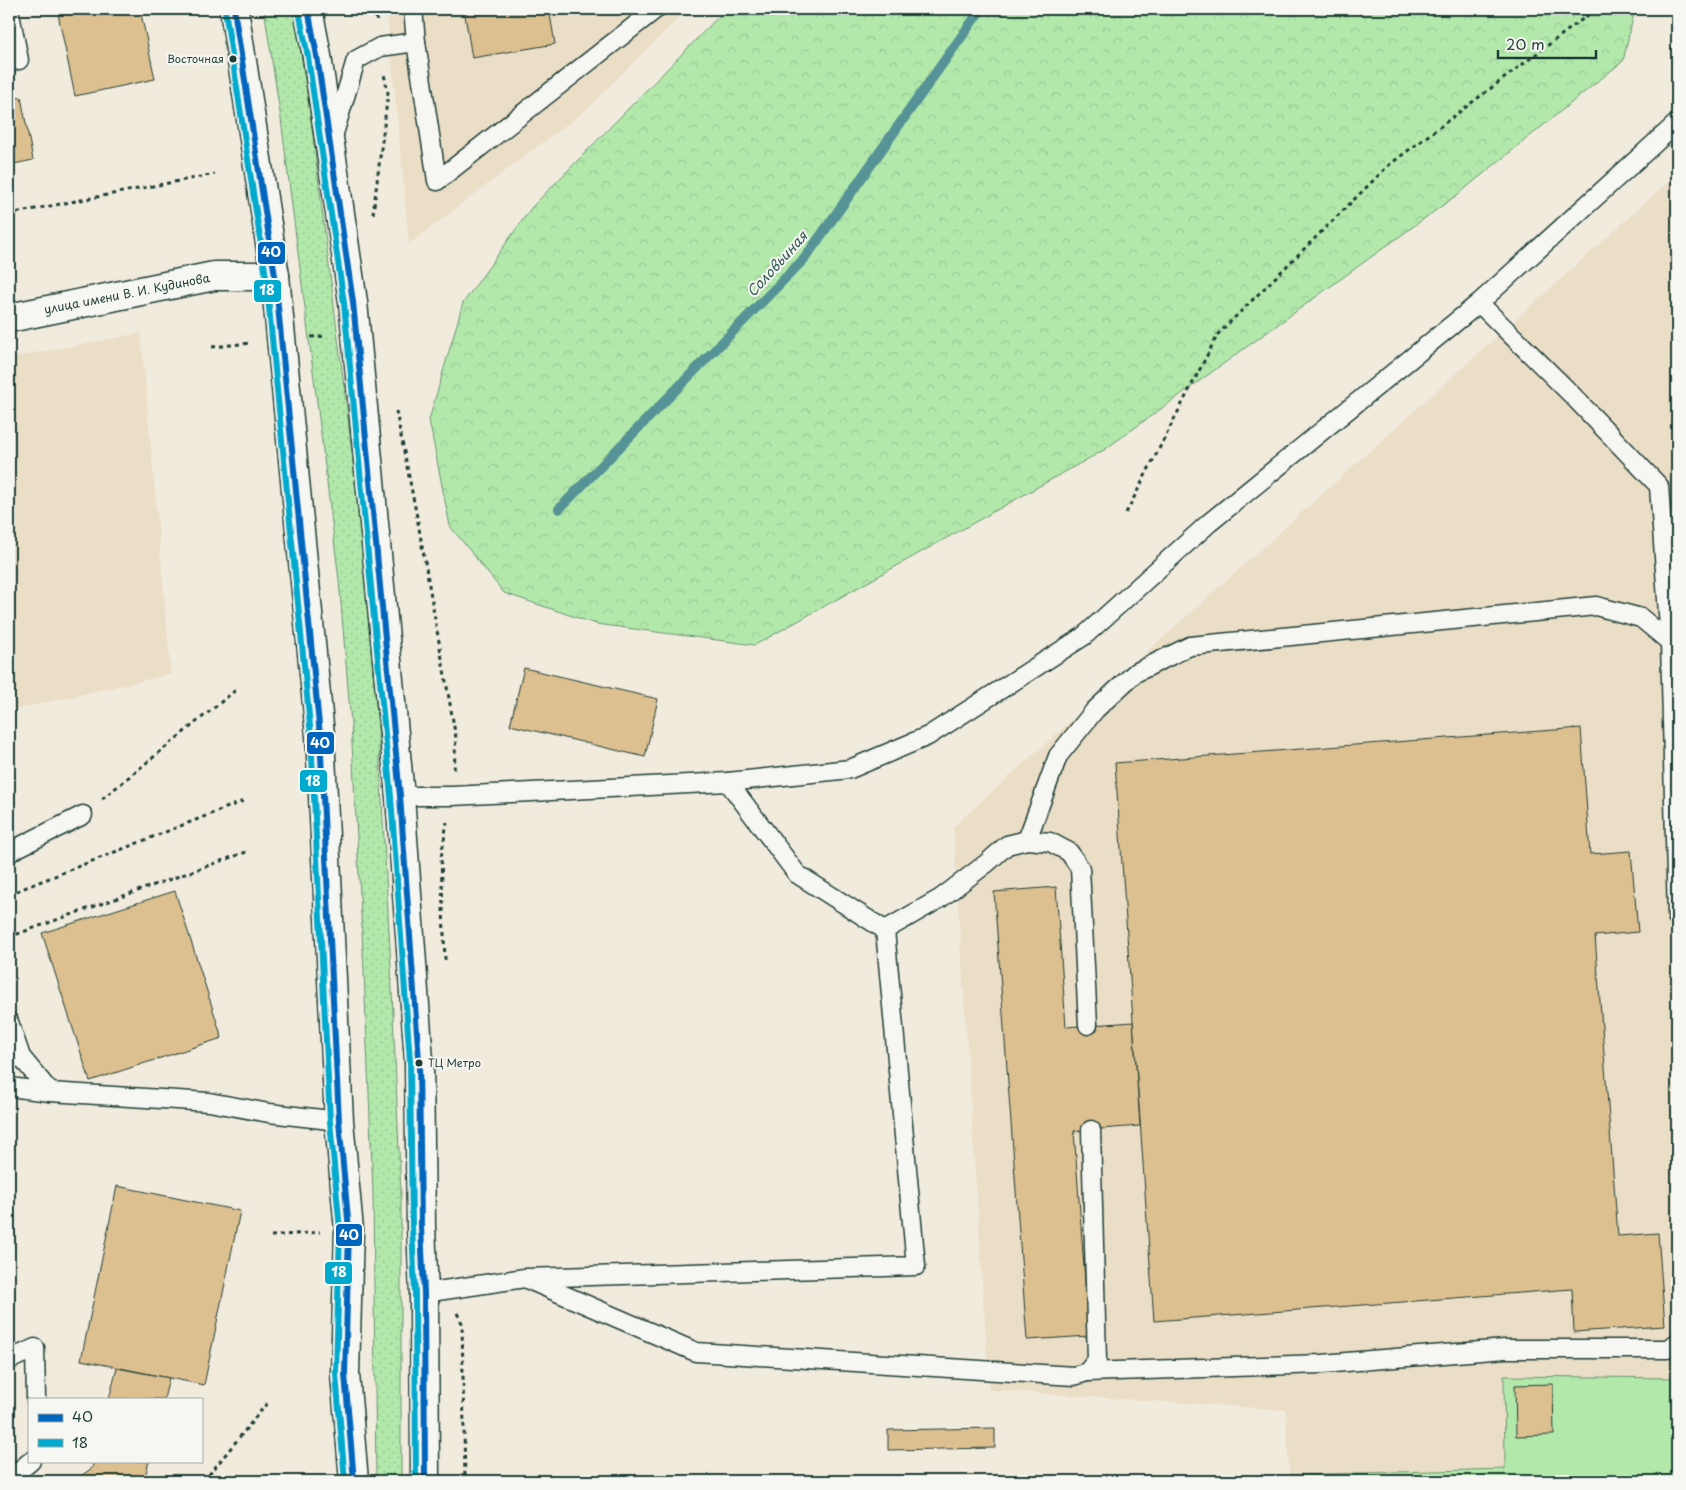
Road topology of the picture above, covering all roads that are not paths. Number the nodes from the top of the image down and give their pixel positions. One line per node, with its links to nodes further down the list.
1 (9, 9): 7 (lane)
2 (234, 9): 10 (main road)
3 (308, 9): 9 (main road)
4 (412, 9): 6 (lane)
5 (656, 9): 6 (lane)
6 (416, 42): 9 (lane)
7 (9, 62)
8 (1677, 123): 11 (lane)
9 (330, 147): 15 (main road)
10 (276, 276): 12 (main road, улица имени В. И. Кудинова); 25 (main road)
11 (1479, 303): 13 (lane); 14 (lane)
12 (9, 318)
13 (1670, 642): 17 (lane); 19 (lane)
14 (728, 782): 15 (lane); 20 (lane)
15 (400, 796): 28 (main road)
16 (83, 815): 18 (lane)
17 (1027, 840): 20 (lane); 22 (lane)
18 (9, 854)
19 (1677, 917)
20 (885, 930): 27 (lane)
21 (9, 1022): 24 (lane)
22 (1088, 1025)
23 (9, 1086): 24 (lane)
24 (50, 1092): 25 (lane)
25 (340, 1121): 35 (main road)
26 (1091, 1130): 31 (lane)
27 (526, 1278): 28 (lane); 31 (lane)
28 (424, 1293): 36 (main road)
29 (1677, 1343): 31 (lane)
30 (9, 1360): 32 (lane)
31 (1087, 1372)
32 (36, 1398)
33 (31, 1462): 34 (lane)
34 (9, 1480)
35 (354, 1481)
36 (425, 1481)

